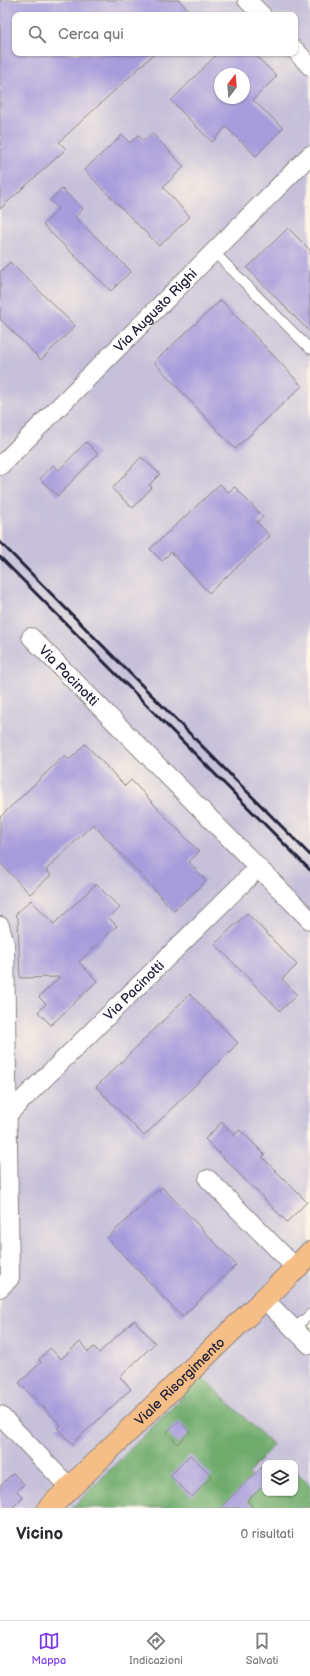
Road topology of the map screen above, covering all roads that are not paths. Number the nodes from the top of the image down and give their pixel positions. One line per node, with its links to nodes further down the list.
1 (247, 0): 2 (street)
2 (259, 12)
3 (298, 53): 4 (street)
4 (310, 66)
5 (310, 155): 6 (street, Via Augusto Righi)
6 (214, 252): 7 (lane); 8 (street, Via Augusto Righi)
7 (310, 349)
8 (0, 466)
9 (31, 638): 10 (street, Via Pacinotti)
10 (258, 868): 11 (street, Via Pacinotti); 13 (street, Via Pacinotti)
11 (310, 920)
12 (0, 926): 13 (street)
13 (8, 1113): 16 (street)
14 (208, 1179): 15 (street)
15 (303, 1260): 17 (main road, Viale Risorgimento)
16 (0, 1288)
17 (264, 1298): 19 (street); 22 (main road, Viale Risorgimento)
18 (310, 1314): 19 (lane)
19 (294, 1329): 20 (street)
20 (310, 1345)
21 (0, 1415): 22 (street)
22 (70, 1488): 23 (main road, Viale Risorgimento)
23 (49, 1508)

